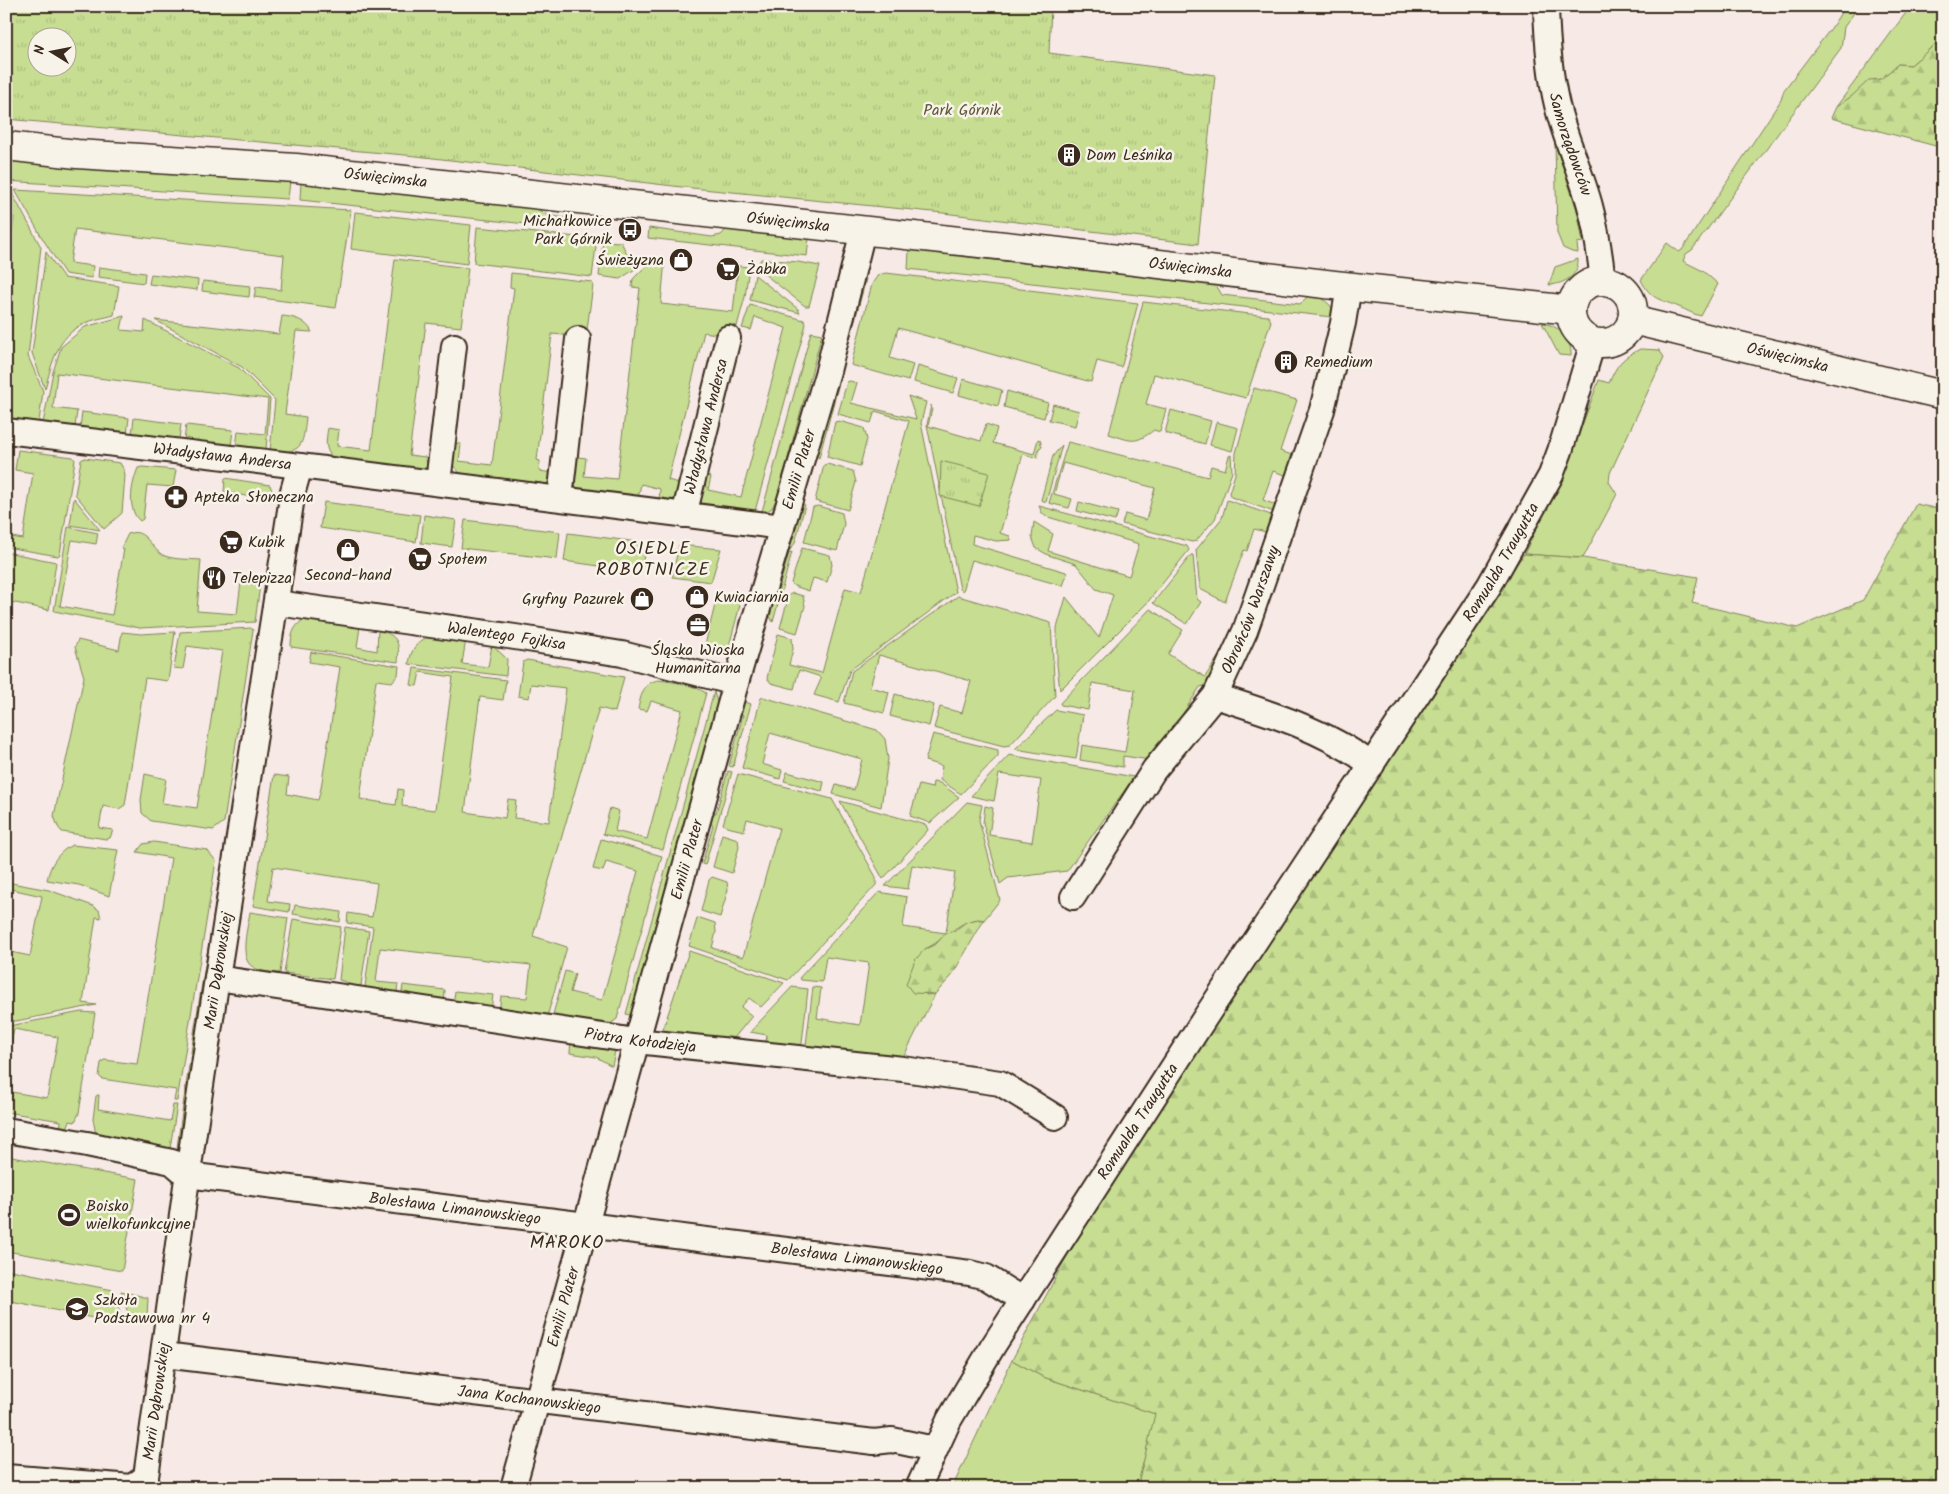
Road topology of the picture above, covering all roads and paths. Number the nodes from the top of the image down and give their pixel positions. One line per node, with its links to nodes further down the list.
1 (1546, 6): 4 (street, Samorządowców)
2 (6, 146): 3 (street, Oświęcimska)
3 (863, 231): 5 (street, Oświęcimska); 18 (street, Emilii Plater)
4 (1603, 281): 6 (street); 7 (street)
5 (1349, 286): 6 (street, Oświęcimska); 21 (street, Obrońców Warszawy)
6 (1571, 310): 10 (street)
7 (1632, 320): 10 (street); 12 (street, Oświęcimska)
8 (728, 338): 17 (street, Władysława Andersa)
9 (578, 339): 16 (street)
10 (1593, 342): 22 (street, Romualda Traugutta)
11 (454, 346): 15 (street)
12 (1943, 395)
13 (6, 431): 14 (street, Władysława Andersa)
14 (300, 466): 15 (street, Władysława Andersa); 19 (street, Marii Dąbrowskiej)
15 (438, 483): 16 (street, Władysława Andersa)
16 (560, 498): 17 (street, Władysława Andersa)
17 (684, 514): 18 (street, Władysława Andersa)
18 (782, 527): 20 (street, Emilii Plater)
19 (277, 603): 20 (street, Walentego Fojkisa); 24 (street, Marii Dąbrowskiej)
20 (736, 683): 25 (street, Emilii Plater)
21 (1215, 696): 22 (street); 23 (street, Obrońców Warszawy)
22 (1372, 765): 30 (street, Romualda Traugutta)
23 (1073, 897)
24 (217, 978): 25 (street, Piotra Kołodzieja); 28 (street, Marii Dąbrowskiej)
25 (636, 1041): 26 (street, Piotra Kołodzieja); 29 (street, Emilii Plater)
26 (1055, 1117)
27 (6, 1130): 28 (street, Bolesława Limanowskiego)
28 (188, 1175): 29 (street, Bolesława Limanowskiego); 31 (street, Marii Dąbrowskiej)
29 (587, 1225): 30 (street, Bolesława Limanowskiego); 32 (street, Emilii Plater)
30 (1023, 1300): 33 (street, Romualda Traugutta)
31 (164, 1355): 32 (street, Jana Kochanowskiego); 34 (street, Marii Dąbrowskiej)
32 (537, 1400): 33 (street, Jana Kochanowskiego); 35 (street, Emilii Plater)
33 (934, 1449): 36 (street, Romualda Traugutta)
34 (6, 1478)
35 (513, 1488)
36 (918, 1488)

